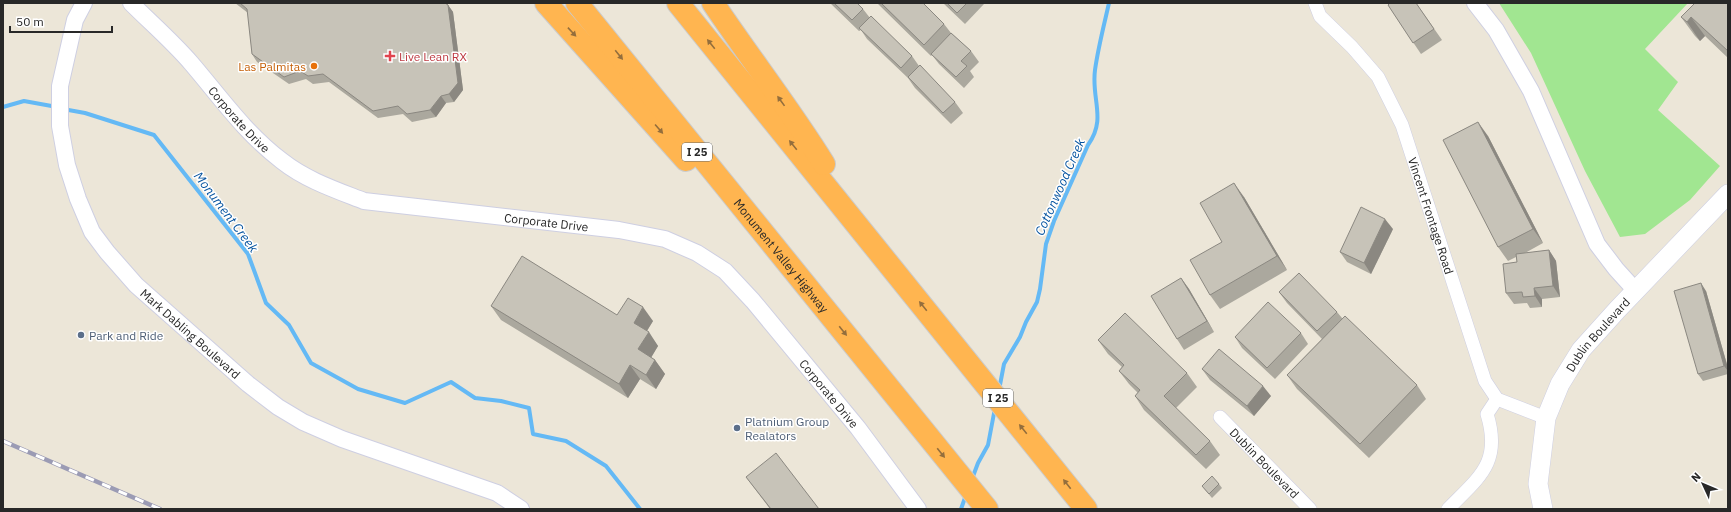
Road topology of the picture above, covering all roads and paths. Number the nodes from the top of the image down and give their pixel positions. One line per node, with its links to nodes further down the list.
1 (84, 3): 17 (street, Mark Dabling Boulevard)
2 (131, 3): 16 (street, Corporate Drive)
3 (546, 3): 12 (highway, one-way to 12)
4 (576, 3): 12 (highway, Monument Valley Highway / I 25, one-way to 12)
5 (678, 3): 10 (highway, I 25, one-way to 5)
6 (713, 3): 10 (highway, one-way to 6)
7 (1315, 3): 13 (street, Vincent Frontage Road)
8 (1475, 3): 11 (street)
9 (1728, 194): 11 (main road, Dublin Boulevard)
10 (871, 240): 19 (highway, I 25, one-way to 10)
11 (1635, 290): 15 (main road, Dublin Boulevard)
12 (818, 300): 18 (highway, Monument Valley Highway / I 25, one-way to 18)
13 (1497, 399): 15 (street); 21 (street)
14 (1220, 417): 20 (street, Dublin Boulevard)
15 (1546, 418): 22 (main road, Dublin Boulevard)
16 (915, 504)
17 (521, 509)
18 (987, 509)
19 (1086, 509)
20 (1310, 509)
21 (1448, 509)
22 (1543, 509)

